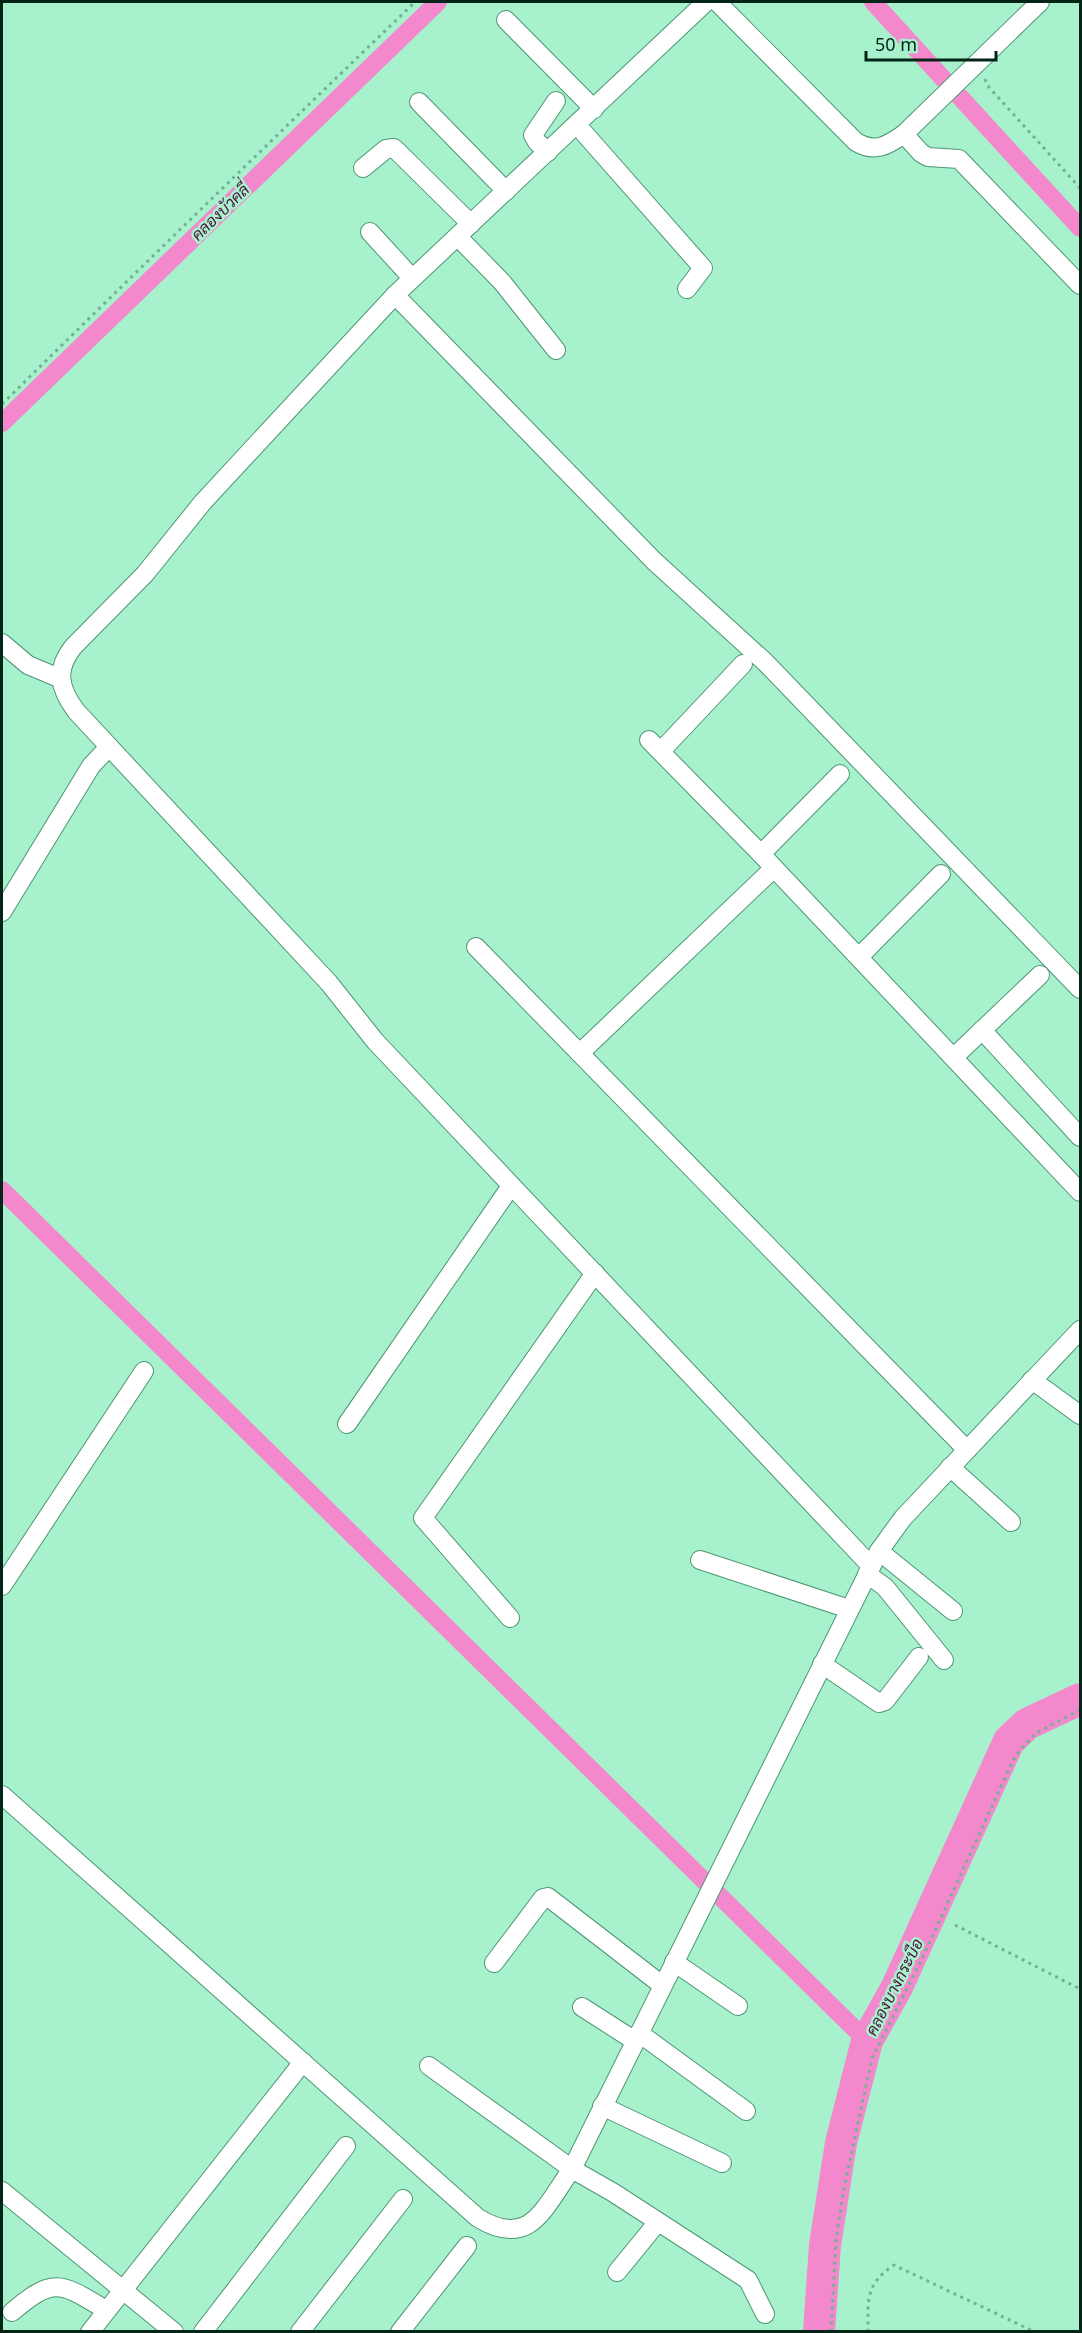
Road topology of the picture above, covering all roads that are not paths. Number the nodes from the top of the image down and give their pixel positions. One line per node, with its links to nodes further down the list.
1 (706, 2): 7 (street)
2 (717, 2): 9 (street)
3 (1040, 2): 9 (street)
4 (506, 20): 7 (street)
5 (556, 101): 10 (street)
6 (419, 102): 12 (street)
7 (594, 109): 8 (street)
8 (577, 125): 10 (street); 17 (street)
9 (904, 134): 16 (street)
10 (548, 152): 12 (street)
11 (363, 168): 13 (street)
12 (506, 191): 13 (street)
13 (464, 231): 15 (street); 19 (street)
14 (370, 232): 15 (street)
15 (412, 278): 18 (street)
16 (1080, 285)
17 (687, 289)
18 (395, 295): 22 (street); 32 (street)
19 (556, 350)
20 (2, 644): 22 (street)
21 (743, 664): 25 (street)
22 (59, 678): 23 (street)
23 (109, 747): 28 (street); 37 (street)
24 (840, 774): 25 (street)
25 (761, 854): 26 (street)
26 (774, 868): 30 (street); 34 (street)
27 (941, 874): 30 (street)
28 (2, 912)
29 (476, 947): 34 (street)
30 (859, 957): 35 (street)
31 (1040, 975): 33 (street)
32 (1080, 989)
33 (982, 1030): 35 (street); 36 (street)
34 (580, 1053): 45 (street)
35 (954, 1057): 38 (street)
36 (1080, 1137)
37 (511, 1186): 39 (street); 44 (street)
38 (1080, 1192)
39 (595, 1274): 49 (street); 53 (street)
40 (1080, 1329): 42 (street)
41 (144, 1371): 50 (street)
42 (1032, 1380): 43 (street); 45 (street)
43 (1080, 1415)
44 (347, 1424)
45 (966, 1449): 46 (street)
46 (950, 1467): 47 (street); 49 (street)
47 (1011, 1522)
48 (700, 1560): 51 (street)
49 (872, 1564): 51 (street); 52 (street); 55 (street)
50 (2, 1586)
51 (849, 1609): 56 (street)
52 (953, 1611)
53 (510, 1618)
54 (919, 1657): 56 (street)
55 (944, 1660)
56 (822, 1664): 58 (street)
57 (2, 1795): 64 (street)
58 (674, 1962): 60 (street); 61 (street)
59 (494, 1963): 60 (street)
60 (662, 1985): 63 (street)
61 (738, 2006)
62 (582, 2007): 63 (street)
63 (637, 2037): 66 (street); 67 (street)
64 (303, 2062): 70 (street); 76 (street)
65 (429, 2066): 70 (street)
66 (602, 2106): 69 (street); 70 (street)
67 (746, 2111)
68 (346, 2146): 82 (street)
69 (722, 2163)
70 (572, 2169): 73 (street)
71 (2, 2191): 76 (street)
72 (402, 2199): 83 (street)
73 (657, 2223): 75 (street); 79 (street)
74 (467, 2246): 84 (street)
75 (617, 2272)
76 (122, 2288): 77 (street); 81 (street)
77 (106, 2310): 78 (street); 80 (street)
78 (12, 2312)
79 (765, 2314)
80 (90, 2331)
81 (174, 2331)
82 (203, 2331)
83 (300, 2331)
84 (400, 2331)

